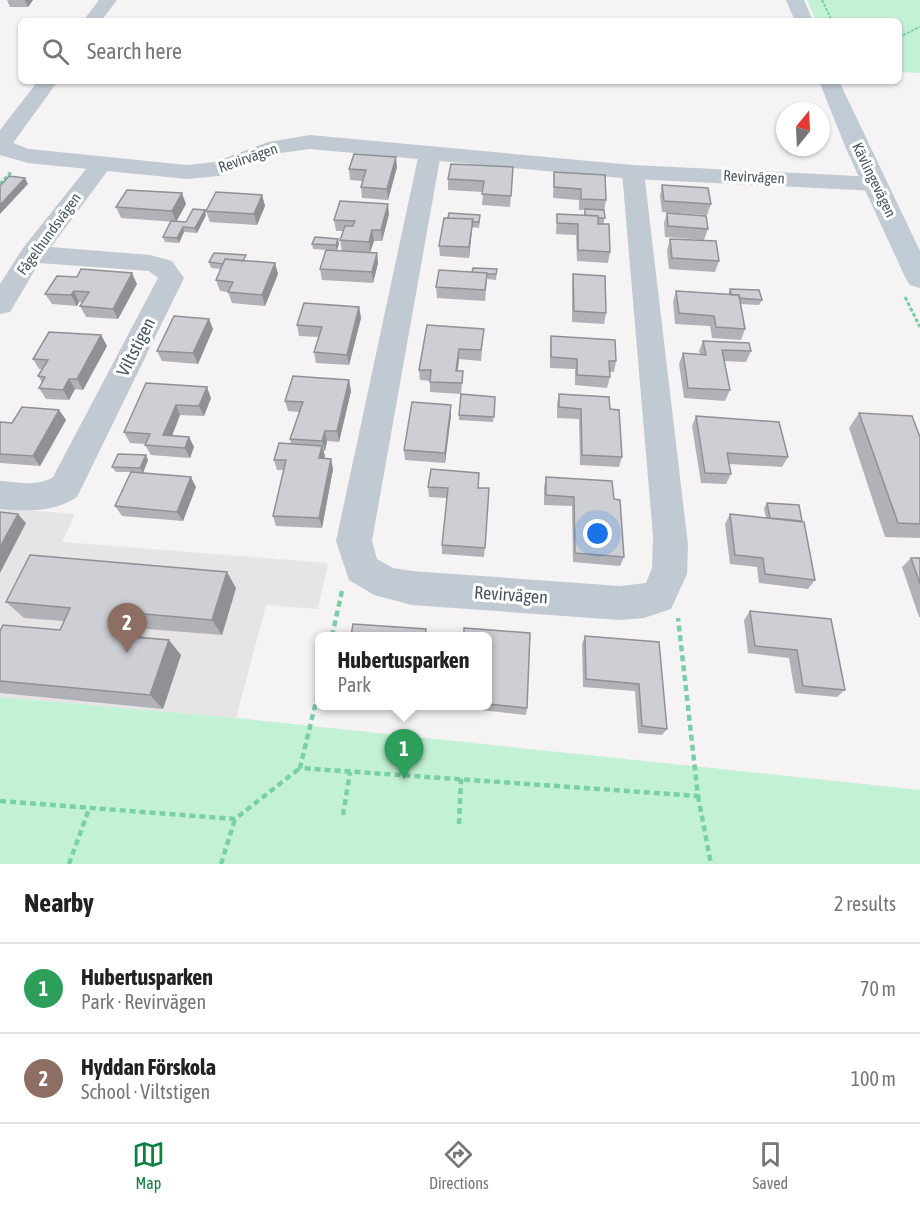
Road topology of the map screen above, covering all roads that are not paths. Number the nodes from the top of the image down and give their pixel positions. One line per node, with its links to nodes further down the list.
1 (108, 0): 3 (street)
2 (795, 0): 4 (main road)
3 (95, 18)
4 (803, 18)
5 (46, 84): 7 (street)
6 (830, 84): 11 (main road, Kävlingevägen)
7 (0, 145): 9 (street, Revirvägen)
8 (430, 153): 9 (street, Revirvägen); 10 (street, Revirvägen); 10 (street, Revirvägen)
9 (101, 165): 12 (street, Fågelhundsvägen)
10 (633, 172): 11 (street, Revirvägen)
11 (876, 184): 13 (main road, Kävlingevägen)
12 (32, 254): 14 (street, Fågelhundsvägen); 15 (street, Viltstigen)
13 (920, 279)
14 (0, 305)
15 (0, 495)

